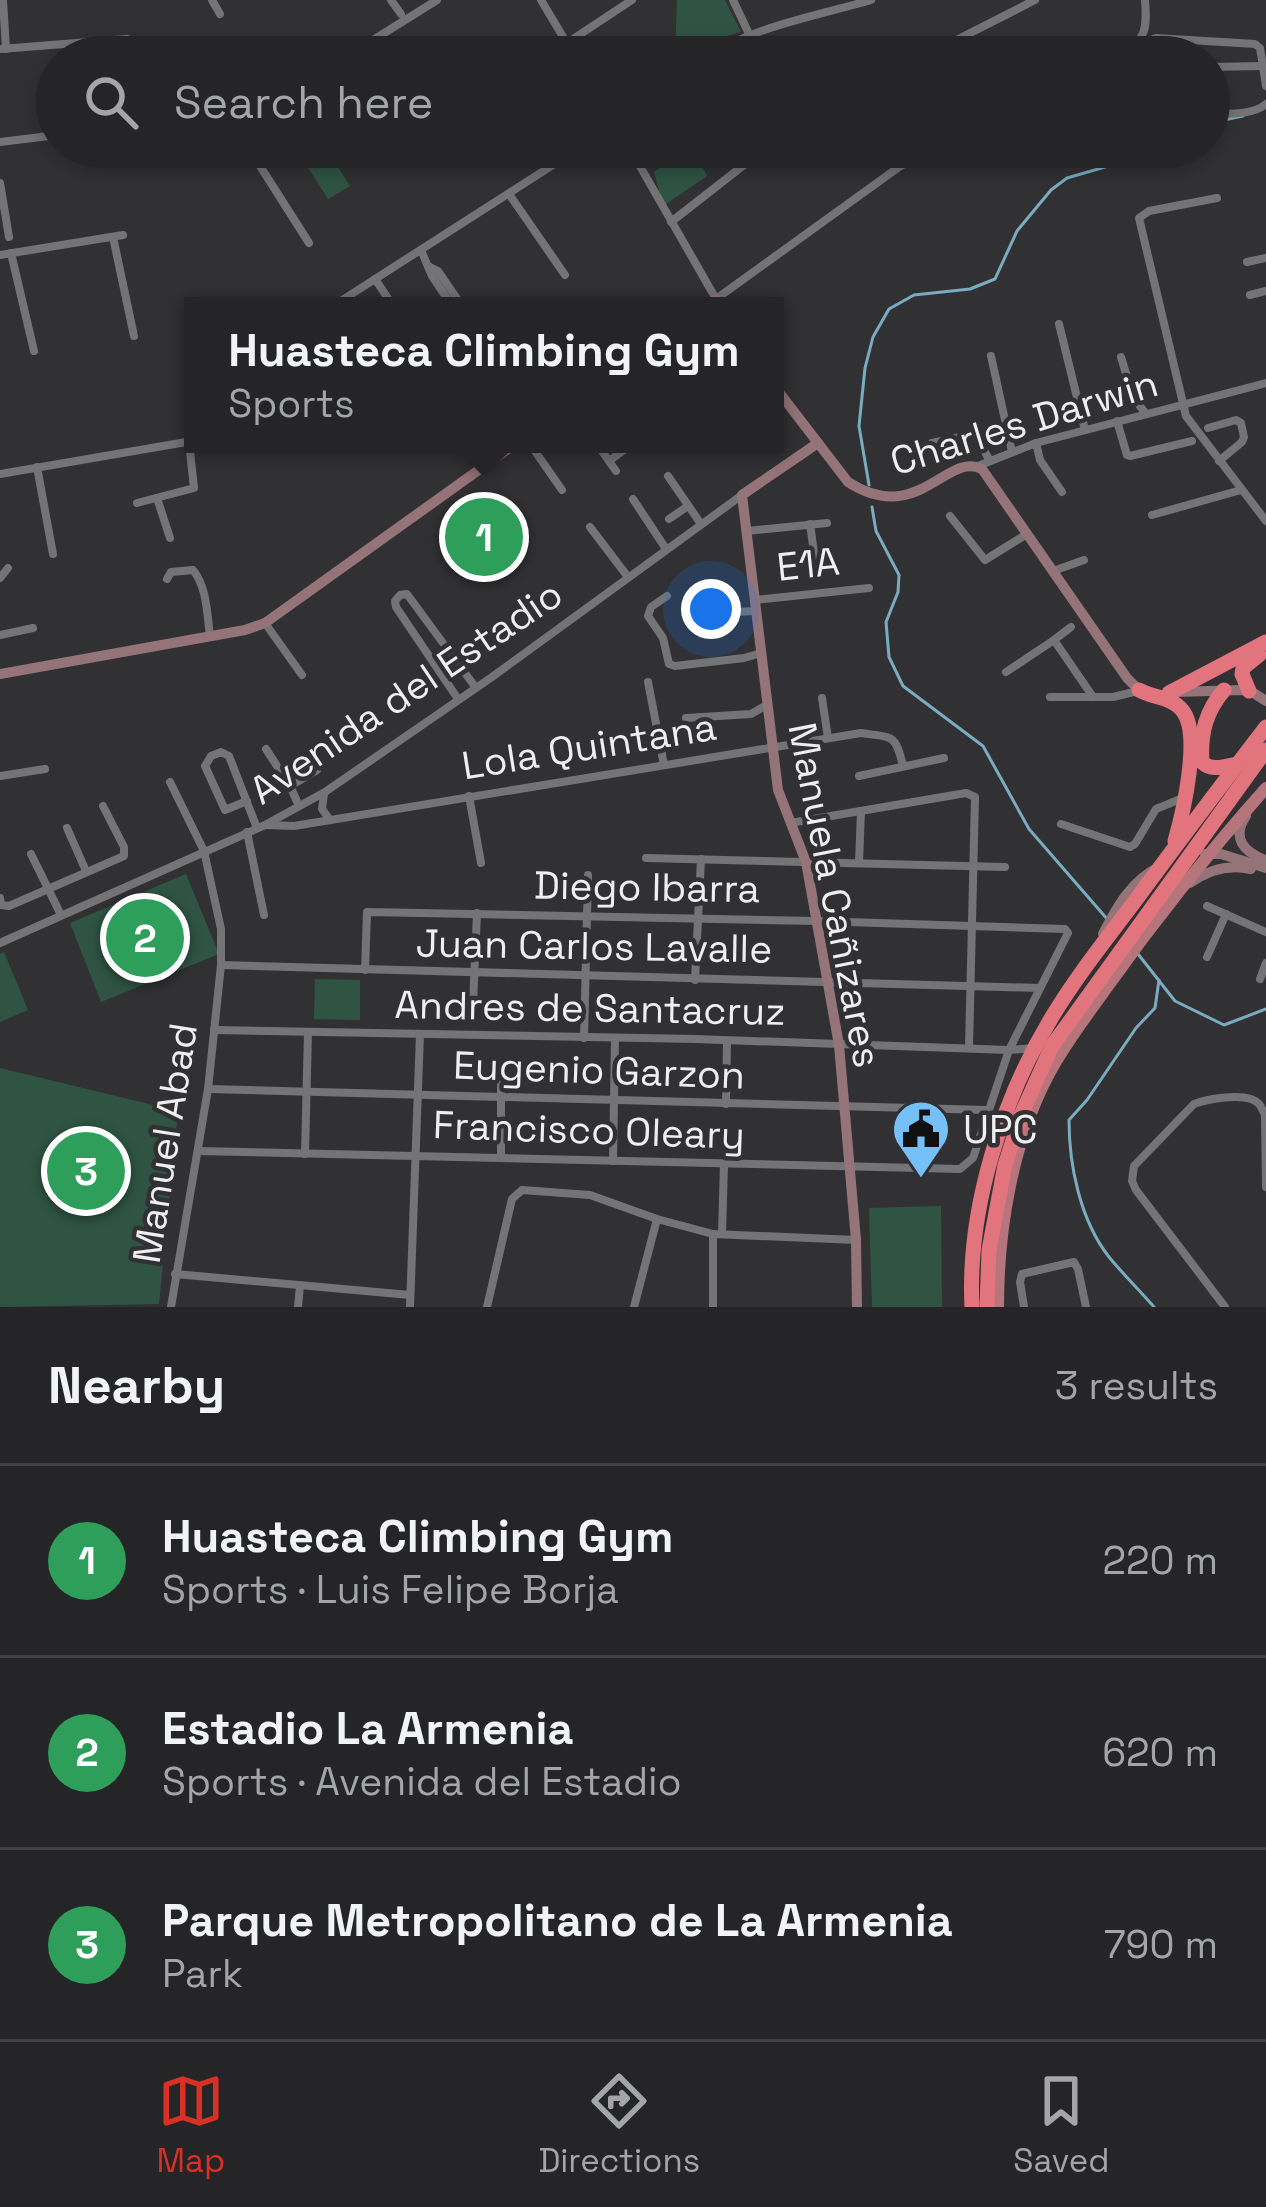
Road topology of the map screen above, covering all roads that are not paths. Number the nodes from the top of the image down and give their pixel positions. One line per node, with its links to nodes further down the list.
1 (3, 0): 16 (street)
2 (212, 0): 14 (street)
3 (391, 0): 15 (street)
4 (416, 0): 13 (street)
5 (437, 0): 13 (street)
6 (541, 0): 18 (street)
7 (632, 0): 19 (street)
8 (733, 0): 20 (street)
9 (871, 0): 12 (street)
10 (1035, 0): 21 (street)
11 (1145, 0): 22 (street)
12 (846, 3): 20 (street)
13 (422, 10): 17 (street)
14 (220, 14)
15 (401, 14)
16 (2, 20): 25 (street)
17 (380, 36)
18 (562, 36)
19 (579, 36)
20 (750, 36)
21 (964, 36)
22 (1143, 36)
23 (1230, 42): 26 (street)
24 (36, 46): 25 (street)
25 (3, 49)
26 (1263, 66): 27 (street); 28 (street)
27 (1230, 67)
28 (1266, 86)
29 (1266, 104): 30 (street)
30 (1230, 113)
31 (36, 138): 32 (street)
32 (0, 142)
33 (261, 168): 43 (street)
34 (549, 168): 39 (street)
35 (641, 168): 41 (street)
36 (740, 168): 41 (street)
37 (898, 168): 58 (street)
38 (0, 183): 42 (street)
39 (509, 194): 44 (street); 49 (street)
40 (1217, 198): 66 (street)
41 (671, 222): 57 (street)
42 (9, 237)
43 (309, 243)
44 (421, 250): 48 (street); 50 (street)
45 (5, 254): 60 (street); 61 (street)
46 (1266, 258): 47 (street)
47 (1247, 262)
48 (427, 265): 55 (street); 56 (street)
49 (565, 275)
50 (375, 279): 53 (street); 54 (street)
51 (1266, 291): 52 (street)
52 (1250, 295)
53 (348, 297)
54 (387, 297)
55 (447, 297)
56 (456, 297)
57 (710, 297)
58 (723, 297)
59 (1058, 324): 70 (street)
60 (134, 337)
61 (34, 351)
62 (991, 356): 76 (street)
63 (1121, 357): 67 (street)
64 (1266, 383): 66 (street, Charles Darwin)
65 (784, 399): 73 (street, Charles Darwin)
66 (1183, 404): 67 (street, Charles Darwin); 83 (street)
67 (1146, 414): 68 (street, Charles Darwin)
68 (1117, 421): 70 (street, Charles Darwin); 71 (street)
69 (1208, 428): 83 (street)
70 (1085, 430): 75 (street, Charles Darwin)
71 (1192, 441)
72 (184, 442): 85 (street)
73 (818, 442): 84 (street, Charles Darwin); 92 (street, Avenida del Estadio)
74 (932, 443): 84 (street)
75 (1036, 443): 76 (street, Charles Darwin); 91 (street)
76 (1012, 452): 84 (street, Charles Darwin)
77 (192, 453): 93 (street)
78 (502, 453): 121 (street)
79 (536, 453): 89 (street)
80 (603, 453): 82 (street)
81 (620, 453): 82 (street)
82 (609, 461): 86 (street)
83 (1219, 461): 90 (street)
84 (984, 464): 106 (street)
85 (37, 467): 87 (street); 109 (street)
86 (616, 471)
87 (0, 473)
88 (668, 476): 96 (street)
89 (562, 490)
90 (1241, 490): 97 (street); 99 (street)
91 (1062, 492)
92 (742, 495): 102 (street, Avenida del Estadio); 105 (street, Manuela Cañizares)
93 (157, 498): 95 (street); 107 (street)
94 (633, 499): 108 (street)
95 (137, 502)
96 (688, 506): 100 (street); 102 (street)
97 (1152, 515)
98 (950, 516): 106 (street)
99 (1265, 518)
100 (669, 519)
101 (827, 523): 103 (street)
102 (701, 524): 108 (street, Avenida del Estadio)
103 (810, 524): 105 (street); 111 (street)
104 (590, 527): 115 (street)
105 (747, 531): 120 (street, Manuela Cañizares)
106 (1028, 534): 113 (street)
107 (170, 538)
108 (667, 549): 115 (street, Avenida del Estadio)
109 (53, 554)
110 (1084, 560): 113 (street)
111 (816, 567)
112 (8, 568): 114 (street)
113 (1053, 571): 135 (street)
114 (0, 578)
115 (628, 578): 133 (street, Avenida del Estadio)
116 (166, 579): 125 (street)
117 (868, 587): 120 (street, E1A)
118 (667, 596): 128 (street)
119 (731, 600): 120 (street)
120 (755, 606): 128 (street, Manuela Cañizares)
121 (265, 623): 125 (street); 131 (street)
122 (1071, 627): 126 (street)
123 (33, 628): 124 (street)
124 (0, 635)
125 (210, 636): 130 (street)
126 (1054, 640): 129 (street); 139 (street)
127 (1266, 646): 136 (highway); 137 (highway)
128 (761, 653): 143 (street, Manuela Cañizares)
129 (1006, 672)
130 (0, 674)
131 (302, 675)
132 (648, 682): 152 (street)
133 (476, 688): 141 (street, Avenida del Estadio); 141 (street)
134 (1225, 689): 136 (street); 137 (street); 151 (highway)
135 (1139, 690): 137 (street); 139 (street); 163 (highway)
136 (1249, 691): 142 (street)
137 (1169, 693)
138 (1050, 697): 139 (street)
139 (1093, 697)
140 (821, 698): 146 (street)
141 (459, 700): 161 (street, Avenida del Estadio)
142 (1266, 701)
143 (767, 705): 144 (street); 147 (street, Manuela Cañizares)
144 (686, 718)
145 (1266, 727): 151 (highway)
146 (828, 738): 147 (street, Lola Quintana); 153 (street, Lola Quintana)
147 (772, 747): 152 (street, Lola Quintana); 169 (street, Manuela Cañizares)
148 (266, 749): 159 (street)
149 (1266, 750): 198 (highway)
150 (944, 758): 153 (street)
151 (1238, 764): 175 (highway)
152 (664, 765): 162 (street, Lola Quintana)
153 (902, 766): 157 (street)
154 (44, 769): 156 (street)
155 (316, 770): 159 (street)
156 (0, 776)
157 (859, 776)
158 (170, 782): 173 (street, Manuel Abad)
159 (290, 786): 166 (street)
160 (1265, 788): 183 (street); 198 (main road)
161 (325, 792): 166 (street, Avenida del Estadio); 168 (street)
162 (469, 796): 168 (street, Lola Quintana); 179 (street)
163 (1184, 798): 170 (street); 175 (highway)
164 (247, 801): 164 (street); 172 (street)
165 (103, 806): 184 (street)
166 (299, 806): 172 (street, Avenida del Estadio)
167 (861, 811): 169 (street); 180 (street); 181 (street)
168 (330, 820): 172 (street, Lola Quintana)
169 (790, 823): 178 (street, Manuela Cañizares)
170 (1061, 824)
171 (67, 827): 184 (street)
172 (256, 829): 173 (street, Avenida del Estadio); 192 (street)
173 (204, 850): 191 (street, Avenida del Estadio); 202 (street, Manuel Abad)
174 (31, 854): 186 (street)
175 (1170, 856): 183 (street); 198 (highway); 211 (street)
176 (646, 858): 177 (street)
177 (701, 859): 178 (street); 194 (street)
178 (806, 862): 180 (street); 195 (street, Manuela Cañizares)
179 (481, 863)
180 (860, 863): 181 (street)
181 (975, 866): 182 (street); 196 (street)
182 (1005, 867)
183 (1266, 867): 198 (street)
184 (86, 872): 186 (street)
185 (589, 874): 193 (street)
186 (48, 888): 187 (street); 191 (street)
187 (0, 898)
188 (1208, 905): 190 (street)
189 (477, 913): 193 (street, Diego Ibarra); 203 (street, Diego Ibarra); 204 (street)
190 (1226, 914): 197 (street); 200 (street)
191 (61, 915): 199 (street, Avenida del Estadio)
192 (264, 915)
193 (587, 916): 194 (street, Diego Ibarra); 205 (street)
194 (699, 921): 195 (street, Diego Ibarra); 207 (street)
195 (816, 921): 196 (street, Diego Ibarra); 208 (street, Manuela Cañizares)
196 (972, 926): 209 (street); 210 (street, Diego Ibarra)
197 (1266, 932)
198 (1128, 940): 211 (highway); 254 (highway); 255 (main road)
199 (0, 943)
200 (1207, 957)
201 (1266, 963): 206 (street)
202 (221, 965): 203 (street, Juan Carlos Lavalle); 213 (street, Manuel Abad)
203 (365, 970): 204 (street, Juan Carlos Lavalle)
204 (475, 973): 205 (street, Juan Carlos Lavalle); 212 (street)
205 (586, 976): 207 (street, Juan Carlos Lavalle); 216 (street)
206 (1260, 979)
207 (695, 980): 208 (street, Juan Carlos Lavalle)
208 (828, 982): 209 (street, Juan Carlos Lavalle); 219 (street, Manuela Cañizares)
209 (971, 986): 210 (street, Juan Carlos Lavalle); 221 (street)
210 (1039, 988): 222 (street)
211 (1070, 991): 220 (highway)
212 (473, 1004)
213 (214, 1030): 214 (street, Andres de Santacruz); 224 (street, Manuel Abad)
214 (308, 1032): 215 (street, Andres de Santacruz); 225 (street)
215 (420, 1034): 216 (street, Andres de Santacruz); 226 (street)
216 (584, 1038): 217 (street, Andres de Santacruz)
217 (615, 1040): 218 (street, Andres de Santacruz); 228 (street)
218 (727, 1041): 219 (street, Andres de Santacruz); 229 (street)
219 (839, 1045): 221 (street, Andres de Santacruz); 230 (street, Manuela Cañizares)
220 (1035, 1047): 222 (street, Andres de Santacruz); 253 (highway)
221 (969, 1048): 222 (street, Andres de Santacruz)
222 (1009, 1050): 231 (street)
223 (501, 1076): 227 (street)
224 (208, 1089): 225 (street, Eugenio Garzon); 232 (street, Manuel Abad)
225 (305, 1091): 226 (street, Eugenio Garzon); 233 (street)
226 (418, 1094): 227 (street, Eugenio Garzon); 234 (street)
227 (502, 1096): 228 (street, Eugenio Garzon); 235 (street)
228 (615, 1101): 229 (street, Eugenio Garzon); 236 (street)
229 (726, 1104): 230 (street, Eugenio Garzon)
230 (845, 1107): 231 (street, Eugenio Garzon); 238 (street, Manuela Cañizares)
231 (987, 1110): 238 (street, Francisco Oleary)
232 (198, 1151): 233 (street, Francisco Oleary); 243 (street, Manuel Abad)
233 (304, 1154): 234 (street, Francisco Oleary)
234 (415, 1155): 235 (street, Francisco Oleary); 245 (street)
235 (501, 1157): 236 (street, Francisco Oleary)
236 (613, 1161): 237 (street, Francisco Oleary)
237 (724, 1163): 238 (street, Francisco Oleary); 241 (street)
238 (850, 1168): 242 (street, Manuela Cañizares)
239 (1266, 1187): 258 (street)
240 (657, 1220): 241 (street); 249 (street); 250 (street)
241 (718, 1234): 242 (street); 251 (street)
242 (856, 1240): 252 (street, Manuela Cañizares)
243 (176, 1274): 244 (street); 246 (street, Manuel Abad)
244 (300, 1286): 245 (street); 247 (street)
245 (410, 1295): 248 (street)
246 (171, 1307)
247 (298, 1307)
248 (410, 1307)
249 (487, 1307)
250 (634, 1307)
251 (713, 1307)
252 (857, 1307)
253 (972, 1307)
254 (987, 1307)
255 (998, 1307)
256 (1024, 1307): 257 (street)
257 (1086, 1307)
258 (1225, 1307)

